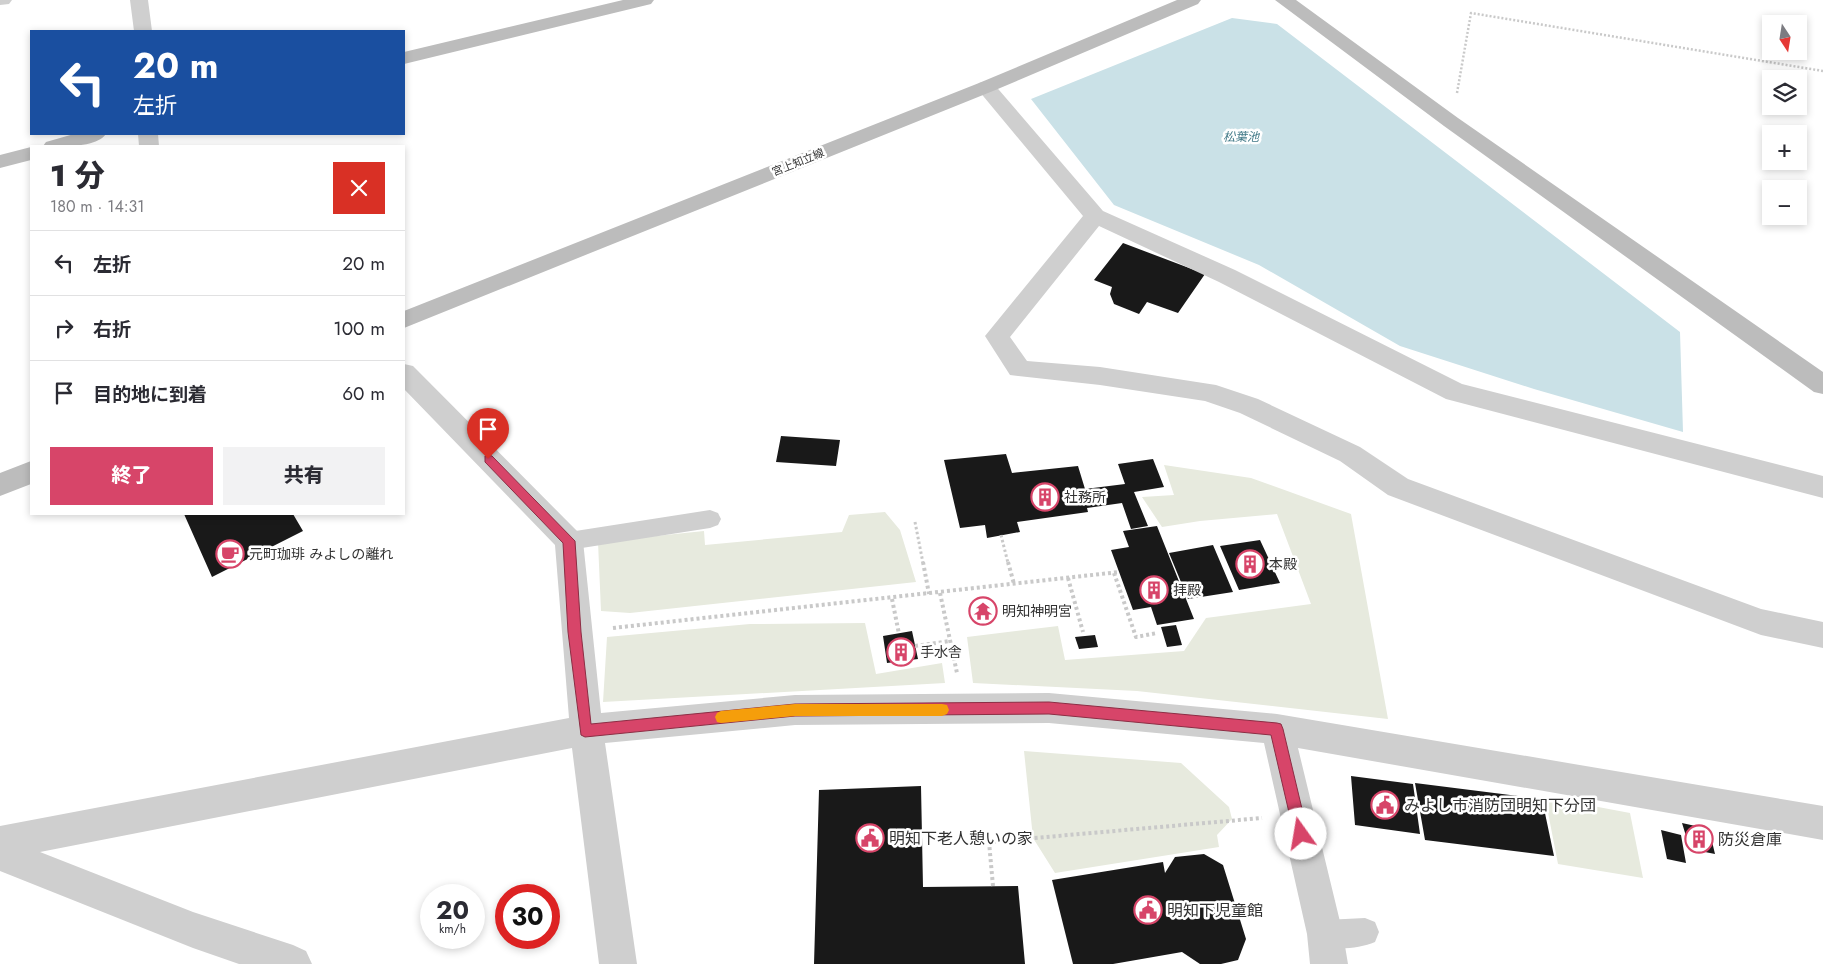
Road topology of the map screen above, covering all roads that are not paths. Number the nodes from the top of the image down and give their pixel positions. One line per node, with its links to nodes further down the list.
1 (139, 0): 5 (street)
2 (645, 0): 6 (street)
3 (1192, 0): 7 (street, 宮上知立線)
4 (1284, 0): 15 (street)
5 (142, 30)
6 (405, 58)
7 (986, 87): 12 (street); 13 (street, 宮上知立線)
8 (92, 135): 9 (street)
9 (57, 145)
10 (30, 152): 11 (street)
11 (0, 162)
12 (1095, 216): 18 (street); 21 (street)
13 (405, 320)
14 (405, 374): 20 (street)
15 (1823, 385)
16 (30, 472): 17 (street)
17 (0, 485)
18 (1823, 487)
19 (710, 519): 20 (lane)
20 (569, 541): 23 (street)
21 (1823, 636)
22 (1277, 729): 23 (street); 24 (street); 28 (street)
23 (585, 730): 25 (street); 30 (street)
24 (1823, 823)
25 (0, 843)
26 (0, 854): 29 (street)
27 (1365, 932): 28 (lane)
28 (1327, 949)
29 (294, 964)
30 (618, 964)

